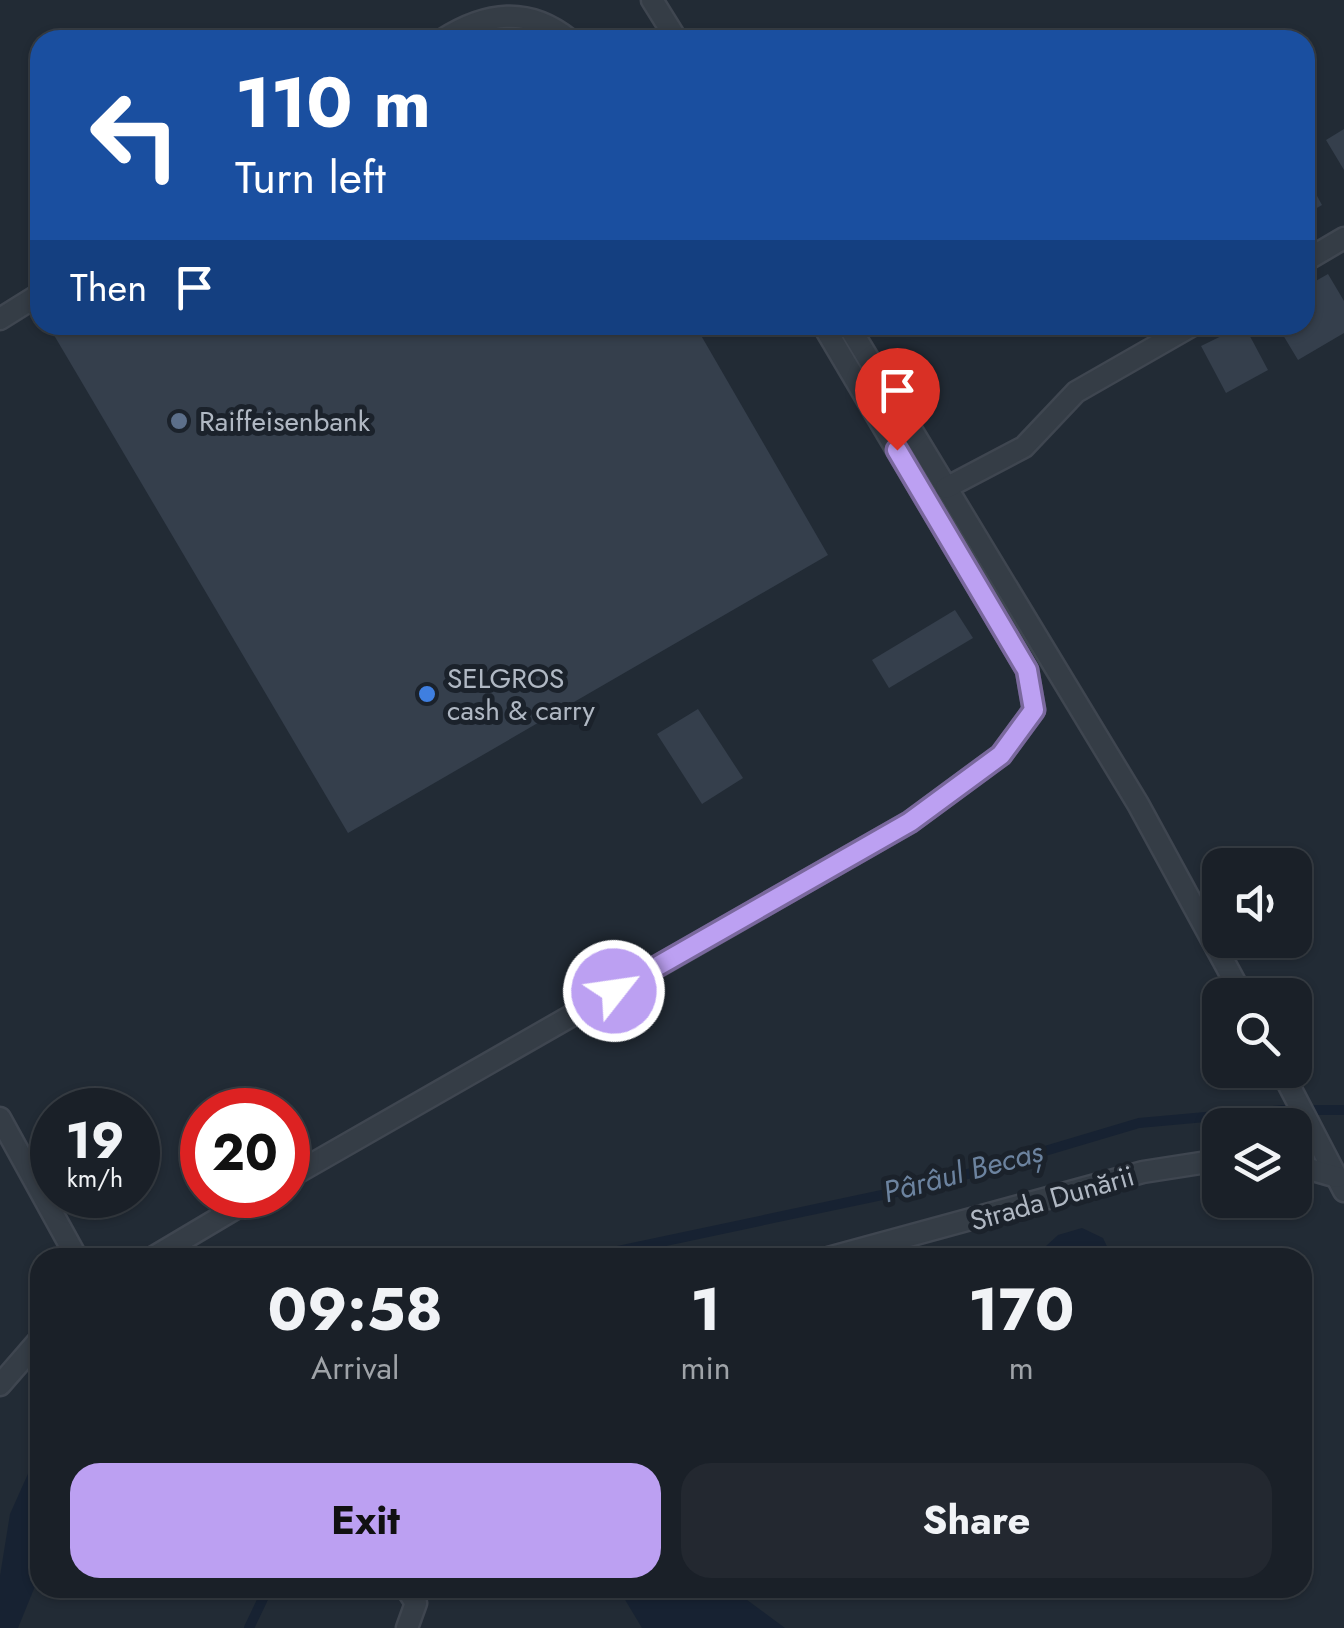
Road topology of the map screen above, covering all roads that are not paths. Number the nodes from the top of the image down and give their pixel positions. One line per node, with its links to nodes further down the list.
1 (652, 0): 4 (lane)
2 (457, 30): 3 (lane)
3 (552, 30)
4 (670, 30)
5 (1344, 238): 6 (lane)
6 (1315, 255)
7 (30, 300): 8 (lane)
8 (0, 320)
9 (829, 335): 17 (lane)
10 (854, 335): 12 (lane)
11 (1175, 335): 12 (lane)
12 (946, 488): 13 (lane)
13 (1233, 978)
14 (1291, 1088): 19 (lane)
15 (0, 1118): 21 (lane)
16 (1202, 1163): 23 (lane, Strada Dunării)
17 (310, 1165)
18 (1312, 1172): 19 (lane)
19 (1340, 1184)
20 (219, 1218): 22 (lane)
21 (72, 1248)
22 (169, 1248)
23 (865, 1248)
24 (30, 1345): 26 (lane)
25 (30, 1349): 27 (lane)
26 (0, 1355)
27 (0, 1385)
28 (413, 1598): 29 (lane)
29 (407, 1628)

